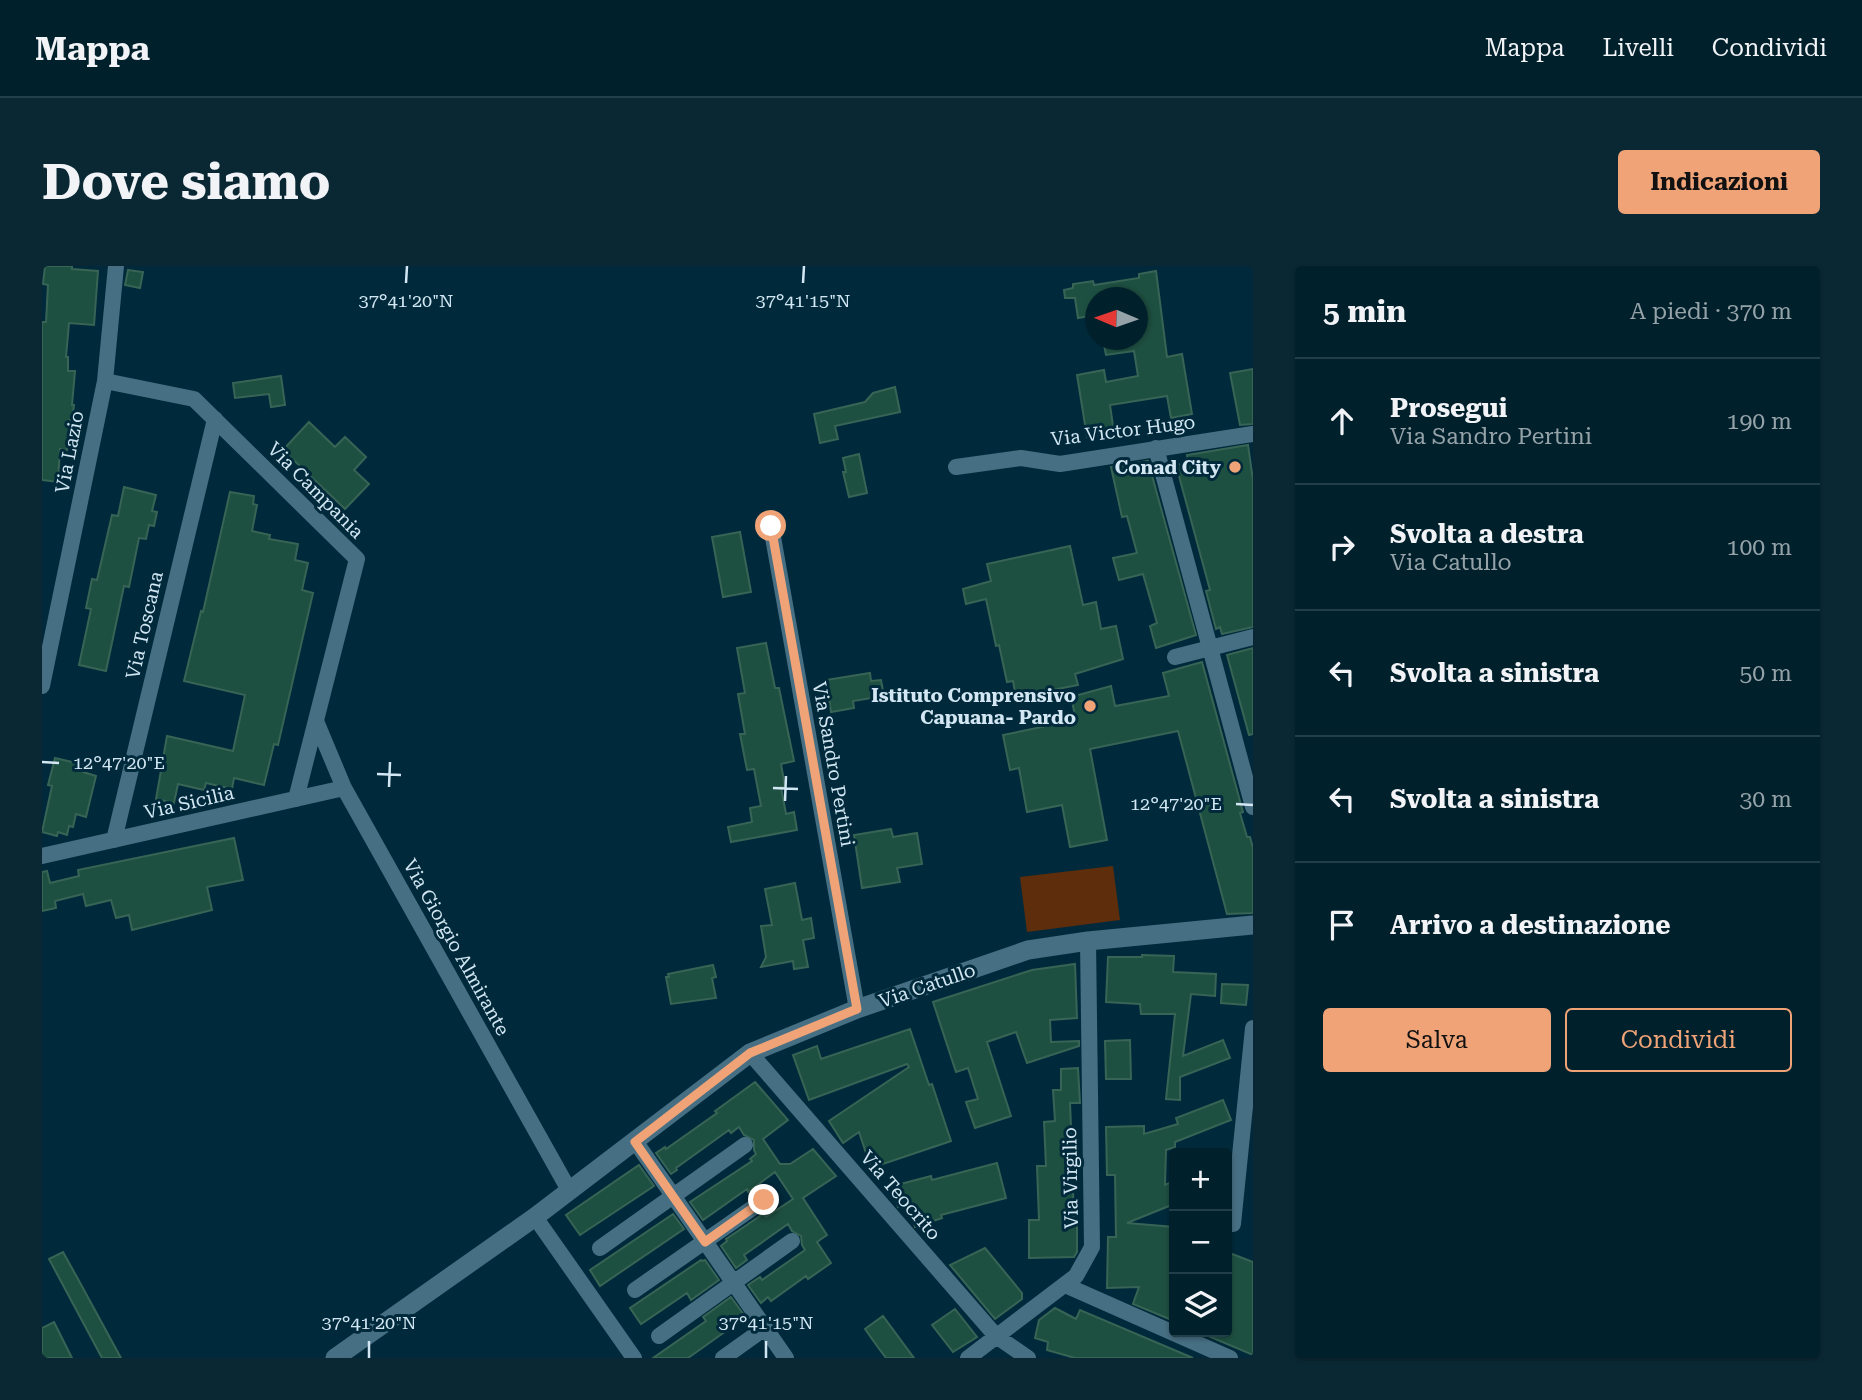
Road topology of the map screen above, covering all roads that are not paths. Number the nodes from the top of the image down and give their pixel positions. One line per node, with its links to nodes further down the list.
1 (116, 266): 2 (street, Via Lazio)
2 (105, 381): 3 (street, Via Campania); 8 (street, Via Lazio)
3 (215, 419): 13 (street, Via Campania); 17 (street, Via Toscana)
4 (1253, 434): 5 (street, Via Victor Hugo)
5 (1156, 448): 6 (street, Via Victor Hugo); 10 (street)
6 (956, 467)
7 (771, 526): 21 (street, Via Sandro Pertini)
8 (49, 624): 12 (street, Via Lazio)
9 (1253, 637): 10 (street)
10 (1210, 647): 11 (street); 16 (street)
11 (1175, 657)
12 (42, 686)
13 (316, 721): 14 (street, Via Giorgio Almirante); 15 (street, Via Campania)
14 (344, 788): 15 (street, Via Sicilia); 27 (street, Via Giorgio Almirante)
15 (296, 799): 17 (street, Via Sicilia)
16 (1253, 807)
17 (114, 840): 18 (street, Via Sicilia)
18 (42, 856)
19 (1253, 925): 20 (street, Via Catullo)
20 (1088, 941): 21 (street, Via Catullo); 36 (street, Via Virgilio)
21 (857, 1009): 23 (street, Via Catullo)
22 (1253, 1028): 26 (street)
23 (750, 1053): 24 (street, Via Catullo); 40 (street, Via Teocrito)
24 (635, 1142): 27 (street, Via Catullo); 28 (street)
25 (745, 1145): 28 (street)
26 (1247, 1150): 31 (street)
27 (569, 1190): 30 (street, Via Catullo)
28 (673, 1197): 33 (street); 34 (street)
29 (764, 1200): 33 (street)
30 (535, 1217): 41 (street, Via Catullo); 42 (street)
31 (1233, 1224)
32 (792, 1241): 35 (street)
33 (705, 1242): 35 (street); 37 (street)
34 (600, 1248)
35 (733, 1283): 38 (street); 39 (street)
36 (1065, 1285): 40 (street, Via Virgilio); 47 (street)
37 (635, 1290)
38 (765, 1328): 43 (street); 44 (street)
39 (659, 1336)
40 (996, 1336): 45 (street, Via Virgilio); 46 (street, Via Teocrito)
41 (335, 1358)
42 (634, 1358)
43 (723, 1358)
44 (786, 1358)
45 (968, 1358)
46 (1028, 1358)
47 (1230, 1358)

